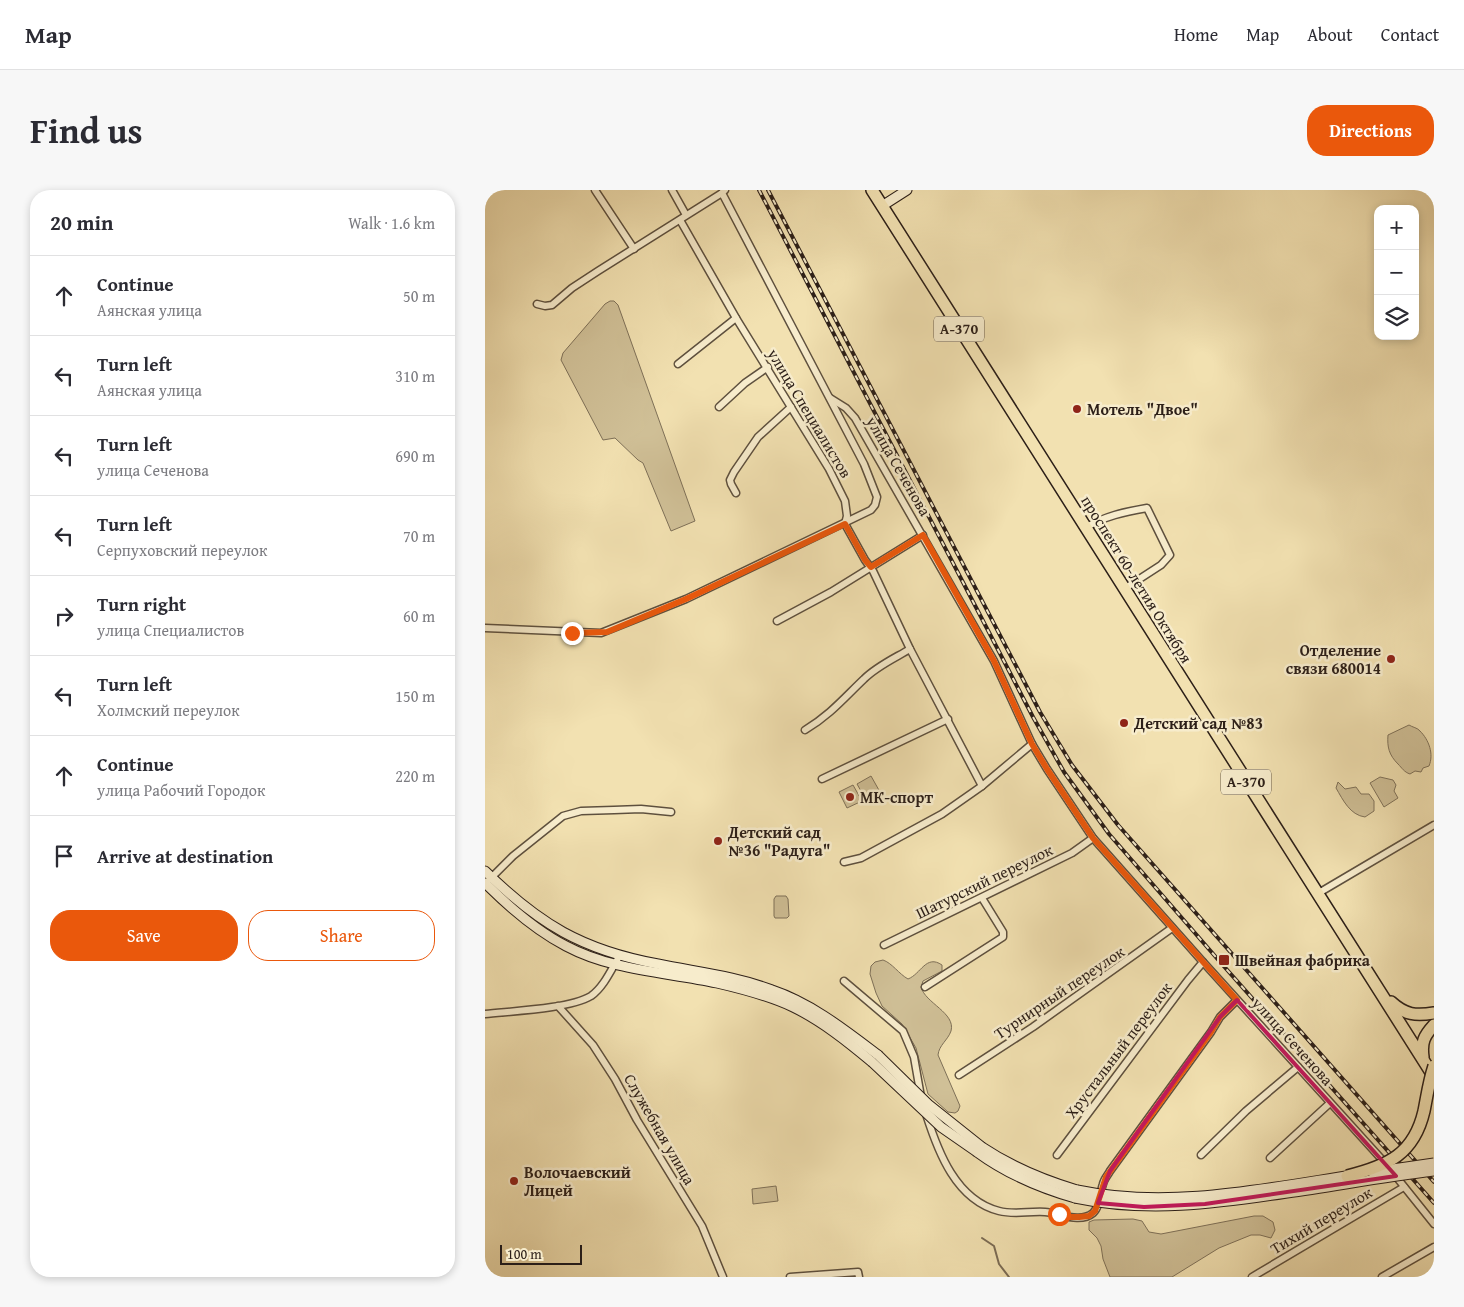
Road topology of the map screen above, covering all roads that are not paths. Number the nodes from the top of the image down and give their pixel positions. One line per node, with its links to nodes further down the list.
1 (595, 190): 8 (street)
2 (672, 190): 7 (street, улица Специалистов)
3 (872, 190): 6 (highway, проспект 60-летия Октября / А-370)
4 (907, 190): 6 (main road)
5 (724, 192): 7 (street); 13 (street, улица Сеченова)
6 (882, 206): 18 (highway, проспект 60-летия Октября / А-370)
7 (683, 217): 8 (street); 10 (street, улица Специалистов)
8 (634, 249): 9 (street)
9 (537, 304)
10 (736, 318): 11 (street); 12 (street, улица Специалистов)
11 (678, 364)
12 (768, 367): 14 (street); 15 (street, улица Специалистов)
13 (830, 398): 17 (street, улица Сеченова); 19 (street, улица Сеченова)
14 (719, 407)
15 (791, 407): 16 (street); 17 (street, улица Специалистов)
16 (736, 493)
17 (845, 524): 20 (street, улица Специалистов); 23 (street)
18 (1085, 528): 21 (highway, проспект 60-летия Октября / А-370); 21 (street)
19 (923, 535): 20 (street); 27 (street, улица Сеченова)
20 (871, 567): 22 (street); 24 (street, улица Специалистов)
21 (1124, 589): 35 (highway, проспект 60-летия Октября / А-370)
22 (777, 621)
23 (485, 628)
24 (910, 649): 25 (street, улица Специалистов); 26 (street)
25 (948, 719): 28 (street); 29 (street, улица Специалистов)
26 (805, 730)
27 (1032, 744): 29 (street); 32 (street, улица Сеченова)
28 (822, 779)
29 (982, 786): 33 (street)
30 (671, 812): 34 (street)
31 (1434, 825): 35 (street)
32 (1093, 838): 36 (street, Шатурский переулок); 37 (street, улица Сеченова)
33 (844, 862)
34 (487, 879): 39 (main road)
35 (1317, 894): 42 (highway, проспект 60-летия Октября / А-370)
36 (982, 898): 38 (street, Шатурский переулок); 43 (street)
37 (1172, 928): 40 (street, улица Сеченова); 51 (street, Турнирный переулок)
38 (884, 945)
39 (617, 959): 45 (street); 61 (main road, bridge)
40 (1203, 962): 44 (street, улица Сеченова); 54 (street, Хрустальный переулок)
41 (844, 981): 44 (street)
42 (1375, 984): 46 (highway, проспект 60-летия Октября / А-370); 49 (highway, проспект 60-летия Октября / А-370)
43 (925, 987)
44 (1237, 1000): 50 (street, улица Сеченова)
45 (558, 1006): 47 (street); 64 (street, Служебная улица)
46 (1434, 1013)
47 (485, 1014)
48 (1434, 1025): 49 (highway, А-370)
49 (1430, 1065): 52 (highway, проспект 60-летия Октября / А-370); 59 (highway, bridge)
50 (1298, 1067): 53 (street, улица Сеченова); 55 (street)
51 (959, 1076)
52 (1434, 1077)
53 (1330, 1103): 56 (street); 60 (street, улица Сеченова)
54 (1057, 1155)
55 (1201, 1155)
56 (1270, 1158)
57 (1434, 1163): 59 (main road, bridge)
58 (1434, 1172): 61 (main road, bridge)
59 (1347, 1176): 61 (main road, bridge)
60 (1404, 1187): 62 (street, улица Сеченова); 67 (street, Тихий переулок)
61 (1076, 1194)
62 (1434, 1224)
63 (1434, 1247): 68 (street)
64 (723, 1277)
65 (790, 1277): 66 (street)
66 (859, 1277)
67 (1252, 1277)
68 (1383, 1277)

